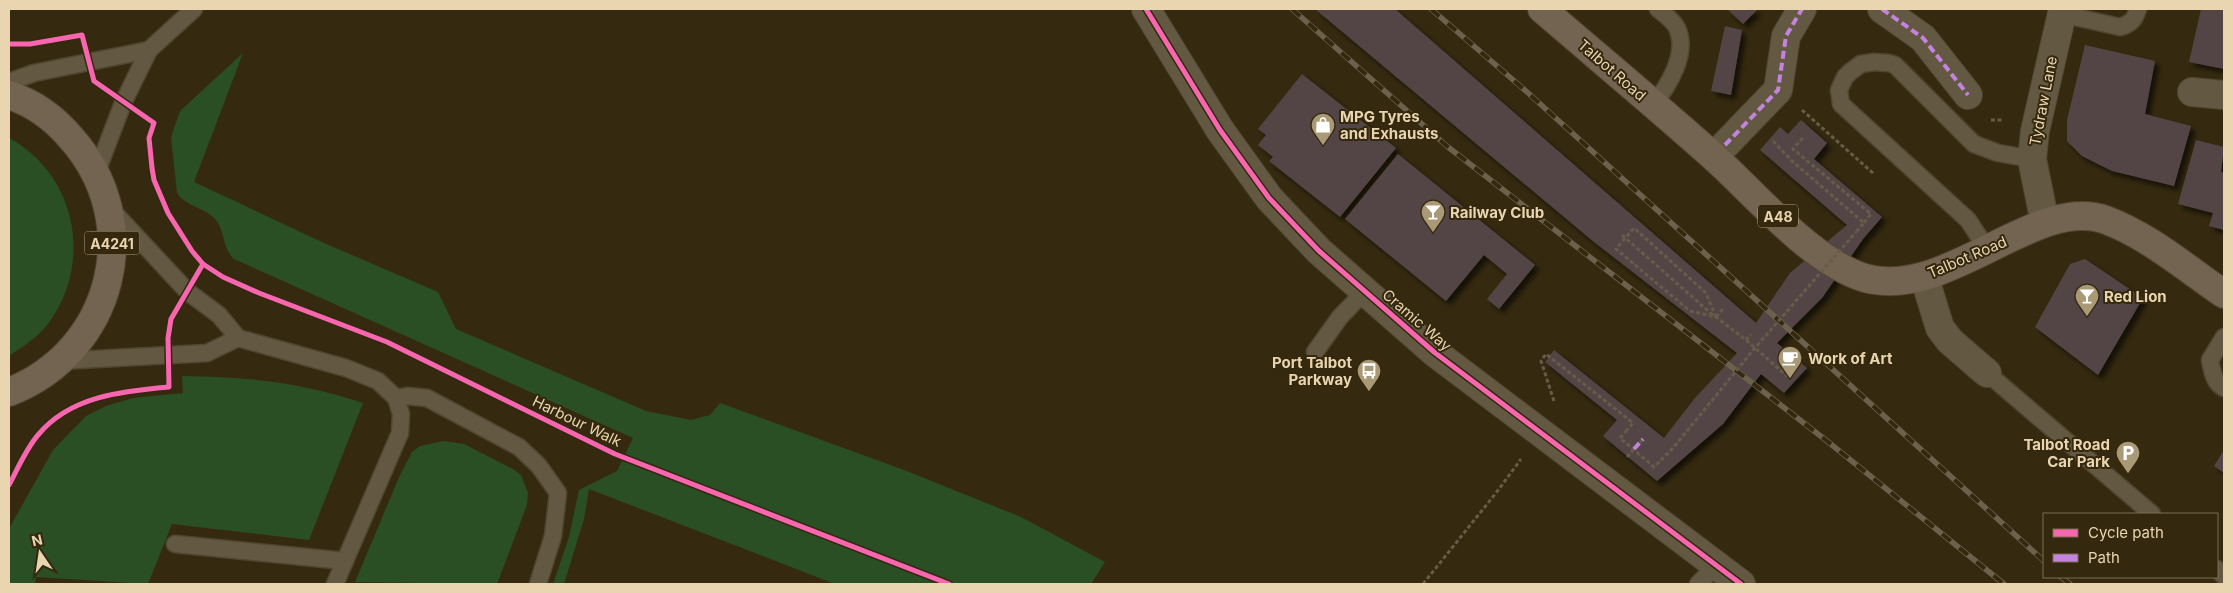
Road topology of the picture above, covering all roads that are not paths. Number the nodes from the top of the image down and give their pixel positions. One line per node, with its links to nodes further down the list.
1 (194, 9): 9 (lane)
2 (1146, 9): 23 (street, Cramic Way)
3 (1542, 9): 15 (main road, Talbot Road / A48)
4 (1658, 9): 15 (lane)
5 (1802, 9): 16 (street)
6 (1882, 9): 12 (street)
7 (2138, 9): 8 (lane)
8 (2062, 11): 17 (street, Tydraw Lane)
9 (149, 50): 10 (lane); 18 (lane)
10 (9, 82)
11 (2192, 92): 13 (street)
12 (1968, 95)
13 (2224, 95)
14 (9, 96): 18 (main road, A4241)
15 (1652, 106): 22 (main road, Talbot Road / A48)
16 (1725, 146)
17 (2032, 159): 20 (street, Tydraw Lane); 21 (lane)
18 (96, 174): 19 (main road, A4241)
19 (108, 205): 26 (lane); 28 (main road, A4241)
20 (2045, 224): 21 (main road, Talbot Road / A48); 24 (main road, Talbot Road / A48)
21 (1987, 249): 22 (main road, Talbot Road / A48)
22 (1924, 276): 29 (street)
23 (1365, 291): 27 (lane); 36 (street, Cramic Way)
24 (2224, 294)
25 (2224, 337): 30 (lane)
26 (238, 338): 28 (lane); 32 (lane)
27 (1315, 352)
28 (60, 361): 31 (main road, A4241)
29 (1987, 373): 33 (lane)
30 (2224, 388)
31 (13, 394)
32 (396, 398): 35 (lane); 38 (lane)
33 (2151, 513)
34 (175, 544): 35 (lane)
35 (344, 561): 37 (lane)
36 (1707, 575): 39 (street, Cramic Way)
37 (335, 584)
38 (538, 584)
39 (1741, 584)

